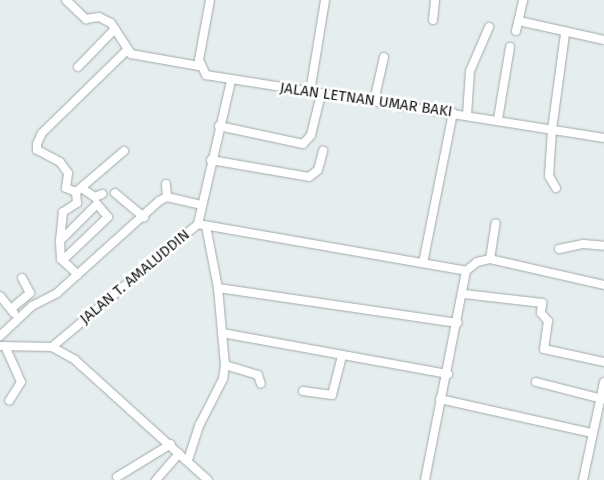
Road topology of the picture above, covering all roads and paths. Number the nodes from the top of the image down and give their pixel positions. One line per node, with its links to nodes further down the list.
1 (66, 0): 9 (street)
2 (210, 0): 16 (street)
3 (325, 0): 19 (street)
4 (435, 0): 6 (street)
5 (523, 0): 7 (street)
6 (433, 20)
7 (519, 21): 10 (street); 11 (street)
8 (490, 27): 23 (street)
9 (115, 29): 14 (street); 17 (street)
10 (516, 31)
11 (565, 34): 12 (street); 26 (street)
12 (604, 40)
13 (510, 47): 24 (street)
14 (126, 51): 16 (street, JALAN LETNAN UMAR BAKI); 33 (street)
15 (384, 57): 21 (street)
16 (199, 66): 18 (street, JALAN LETNAN UMAR BAKI)
17 (78, 67)
18 (231, 81): 19 (street, JALAN LETNAN UMAR BAKI); 25 (street, JALAN T. AMALUDDIN)
19 (310, 92): 20 (street, JALAN LETNAN UMAR BAKI)
20 (321, 94): 21 (street, JALAN LETNAN UMAR BAKI); 25 (street)
21 (374, 101): 22 (street, JALAN LETNAN UMAR BAKI)
22 (453, 112): 23 (street, JALAN LETNAN UMAR BAKI); 46 (street)
23 (467, 114): 24 (street, JALAN LETNAN UMAR BAKI)
24 (498, 120): 26 (street, JALAN LETNAN UMAR BAKI)
25 (219, 126): 30 (street, JALAN T. AMALUDDIN)
26 (552, 130): 27 (street, JALAN LETNAN UMAR BAKI); 32 (street)
27 (604, 138)
28 (124, 151): 33 (street)
29 (323, 151): 30 (street)
30 (211, 160): 37 (street, JALAN T. AMALUDDIN)
31 (166, 184): 36 (street)
32 (556, 188)
33 (80, 190): 35 (street); 41 (street)
34 (115, 193): 38 (street)
35 (102, 194)
36 (166, 198): 37 (street); 38 (street)
37 (202, 205): 40 (street, JALAN T. AMALUDDIN)
38 (144, 217): 48 (street)
39 (496, 223): 44 (street)
40 (202, 225): 46 (street); 51 (street); 60 (street, JALAN T. AMALUDDIN)
41 (60, 241): 45 (street); 45 (street)
42 (604, 246): 43 (street)
43 (559, 249)
44 (490, 259): 47 (street); 50 (street)
45 (64, 260): 48 (street)
46 (423, 263): 47 (street)
47 (466, 271): 52 (street)
48 (78, 275): 55 (street)
49 (22, 278): 54 (street)
50 (604, 285)
51 (218, 288): 56 (street); 57 (street)
52 (464, 294): 56 (street); 62 (street)
53 (0, 296): 54 (street)
54 (10, 309): 55 (street)
55 (18, 318): 58 (street)
56 (457, 323): 64 (street)
57 (222, 333): 61 (street); 63 (street)
58 (0, 336)
59 (2, 346): 60 (street); 71 (street)
60 (52, 347): 74 (street)
61 (342, 356): 64 (street); 68 (street)
62 (604, 362)
63 (224, 365): 67 (street); 76 (street)
64 (448, 374): 69 (street)
65 (536, 382): 70 (street)
66 (604, 382): 70 (street)
67 (261, 384)
68 (303, 391)
69 (440, 399): 73 (street); 80 (street)
70 (602, 399): 72 (street)
71 (9, 401)
72 (600, 420): 73 (street)
73 (592, 433): 81 (street)
74 (170, 444): 75 (street); 77 (street)
75 (179, 454): 76 (street); 78 (street)
76 (188, 460): 79 (street)
77 (117, 477)
78 (156, 480)
79 (208, 480)
80 (425, 480)
81 (583, 480)

